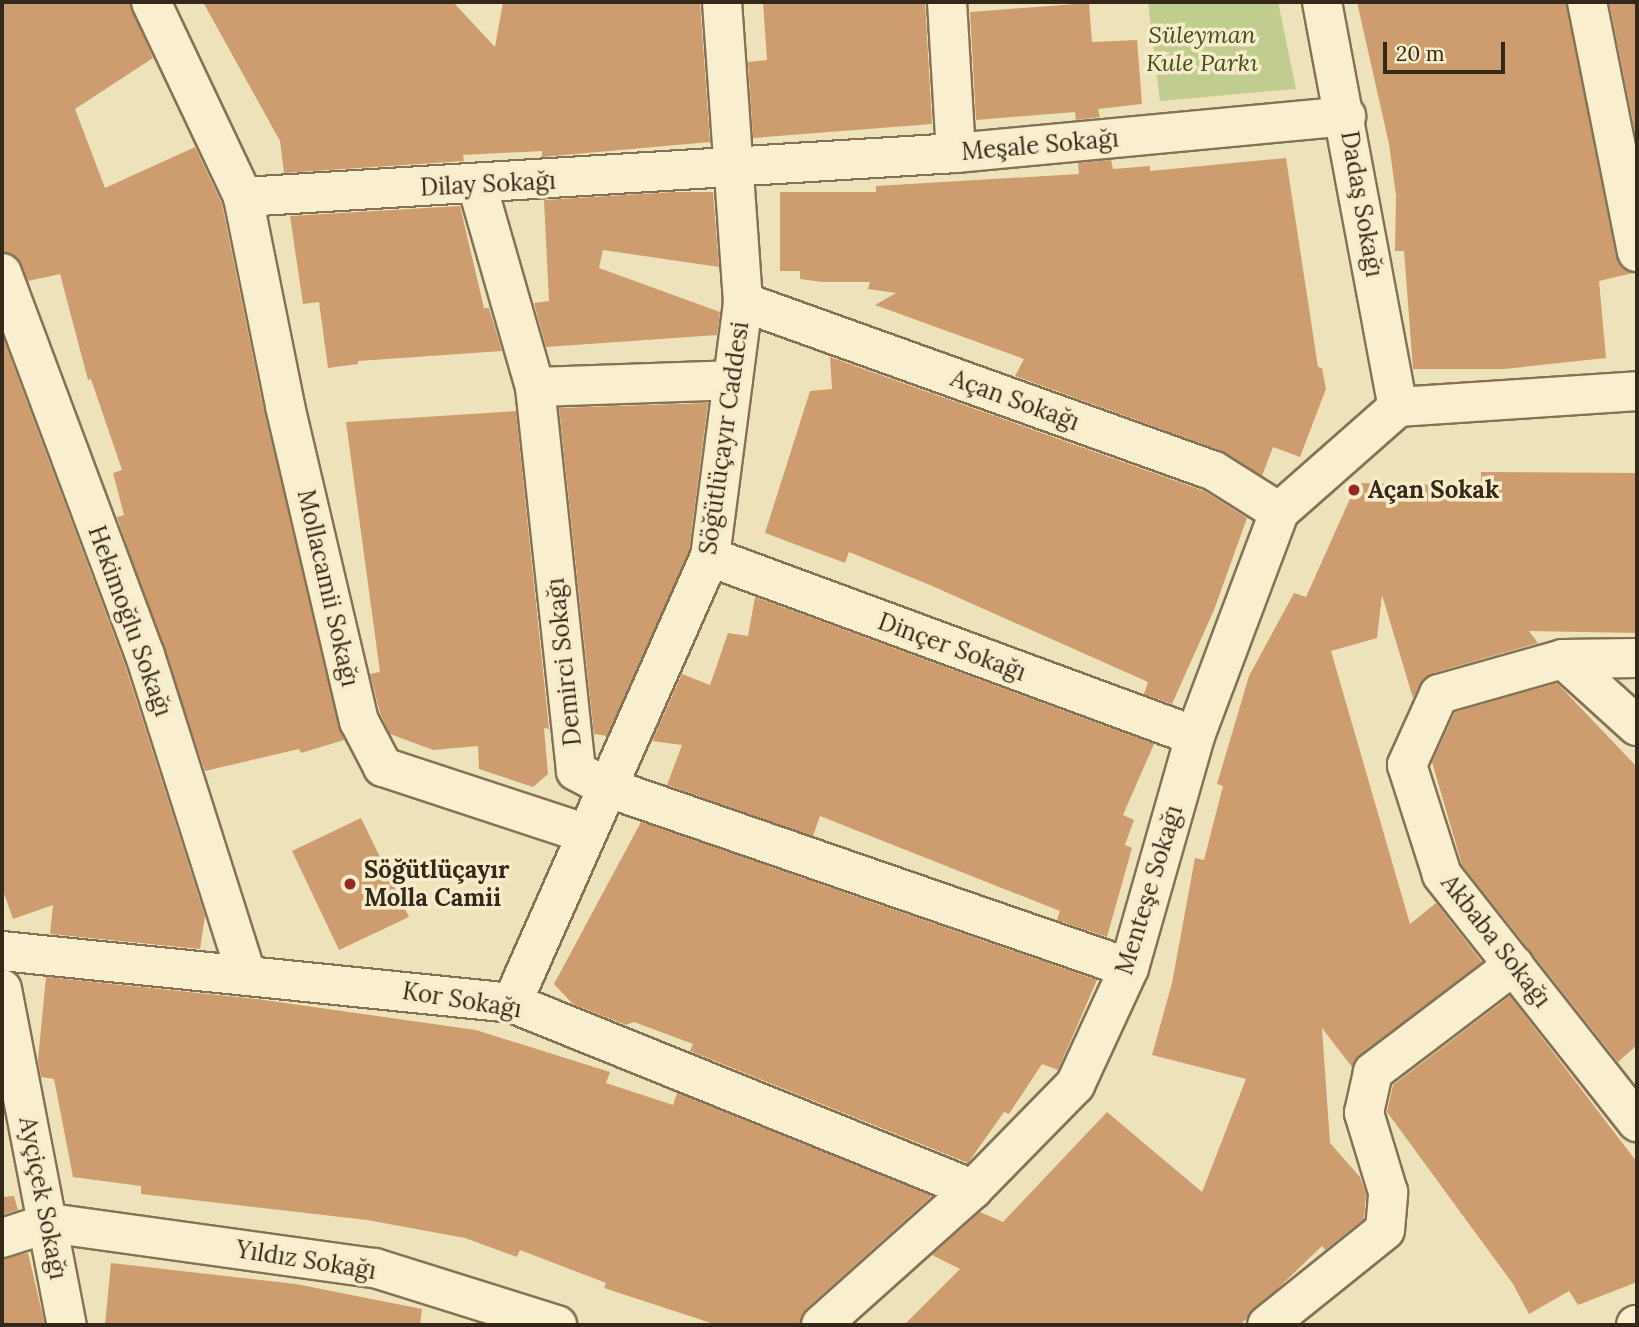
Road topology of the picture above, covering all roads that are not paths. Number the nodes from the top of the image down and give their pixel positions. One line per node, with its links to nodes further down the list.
1 (151, 2): 10 (street, Mollacamii Sokağı)
2 (722, 2): 8 (street, Söğütlüçayır Caddesi)
3 (947, 2): 7 (street)
4 (1322, 2): 6 (street, Dadaş Sokağı)
5 (1587, 2): 11 (street)
6 (1346, 116): 7 (street, Meşale Sokağı); 17 (street, Dadaş Sokağı)
7 (956, 153): 8 (street, Meşale Sokağı)
8 (732, 168): 9 (street, Dilay Sokağı); 13 (street, Söğütlüçayır Caddesi)
9 (477, 185): 10 (street, Dilay Sokağı); 15 (street, Demirci Sokağı)
10 (243, 197): 25 (street, Mollacamii Sokağı)
11 (1637, 252)
12 (2, 273): 29 (street, Hekimoğlu Sokağı)
13 (743, 302): 14 (street, Söğütlüçayır Caddesi); 18 (street, Açan Sokağı)
14 (733, 380): 15 (street); 19 (street, Söğütlüçayır Caddesi)
15 (535, 387): 24 (street, Demirci Sokağı)
16 (1637, 391): 17 (street)
17 (1398, 407): 18 (street, Menteşe Sokağı)
18 (1279, 512): 23 (street, Menteşe Sokağı)
19 (710, 557): 23 (street, Dinçer Sokağı); 24 (street, Söğütlüçayır Caddesi)
20 (1637, 658): 21 (street, Akbaba Sokağı)
21 (1563, 659): 22 (street); 27 (street, Akbaba Sokağı)
22 (1637, 726)
23 (1195, 736): 28 (street, Menteşe Sokağı)
24 (606, 787): 25 (street, Söğütlüçayır Caddesi); 28 (street, Demirci Sokağı)
25 (584, 833): 31 (street, Söğütlüçayır Caddesi)
26 (2, 951): 29 (street, Kor Sokağı)
27 (1514, 965): 32 (street, Akbaba Sokağı); 39 (street)
28 (1129, 968): 33 (street, Menteşe Sokağı)
29 (246, 974): 31 (street, Kor Sokağı)
30 (2, 989): 34 (street, Ayçiçek Sokağı)
31 (512, 1003): 33 (street, Kor Sokağı)
32 (1637, 1122)
33 (973, 1189): 38 (street, Menteşe Sokağı)
34 (49, 1223): 35 (street); 36 (street, Ayçiçek Sokağı); 37 (street, Yıldız Sokağı)
35 (2, 1238)
36 (67, 1325)
37 (558, 1325)
38 (821, 1325)
39 (1267, 1325)

